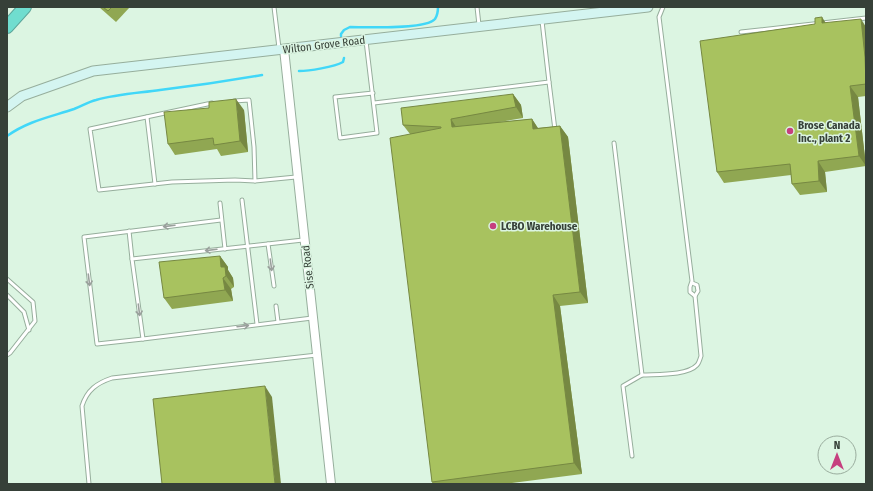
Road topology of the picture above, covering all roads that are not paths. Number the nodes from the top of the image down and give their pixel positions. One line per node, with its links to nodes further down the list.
1 (25, 7): 8 (highway)
2 (274, 7): 12 (lane)
3 (476, 7): 9 (lane)
4 (648, 7): 7 (main road, Wilton Grove Road)
5 (663, 7): 35 (lane)
6 (866, 18): 10 (lane)
7 (542, 20): 9 (main road, Wilton Grove Road); 13 (lane)
8 (7, 27)
9 (480, 27): 11 (main road, Wilton Grove Road)
10 (741, 32)
11 (366, 40): 12 (main road, Wilton Grove Road); 14 (lane)
12 (282, 49): 18 (main road, Wilton Grove Road); 22 (street, Sise Road)
13 (549, 82): 17 (lane); 20 (lane)
14 (372, 93): 17 (lane); 17 (lane)
15 (219, 101): 19 (lane)
16 (227, 101): 23 (lane)
17 (374, 103)
18 (7, 107)
19 (147, 117): 24 (lane); 24 (lane)
20 (555, 134)
21 (614, 143): 47 (lane)
22 (298, 177): 23 (lane); 29 (street, Sise Road)
23 (255, 181): 24 (lane)
24 (155, 184)
25 (242, 200): 31 (lane)
26 (220, 203): 27 (lane)
27 (222, 220): 28 (lane, one-way to 28); 32 (lane)
28 (129, 231): 33 (lane); 44 (lane, one-way to 44)
29 (305, 240): 30 (lane); 40 (street, Sise Road)
30 (268, 244): 31 (lane); 36 (lane, one-way to 36)
31 (248, 246): 32 (lane); 42 (lane)
32 (225, 249): 33 (lane, one-way to 33)
33 (132, 259): 44 (lane, one-way to 44)
34 (7, 279): 43 (lane)
35 (692, 283): 38 (lane); 38 (lane)
36 (274, 286)
37 (7, 295): 43 (lane)
38 (695, 296): 47 (lane)
39 (276, 306): 41 (lane)
40 (314, 318): 41 (lane); 46 (street, Sise Road)
41 (278, 322): 42 (lane)
42 (257, 324): 44 (lane, one-way to 42)
43 (29, 330): 45 (lane)
44 (143, 339)
45 (7, 355)
46 (317, 355): 49 (lane); 50 (street, Sise Road)
47 (642, 375): 48 (lane)
48 (632, 456)
49 (89, 484)
50 (331, 484)

